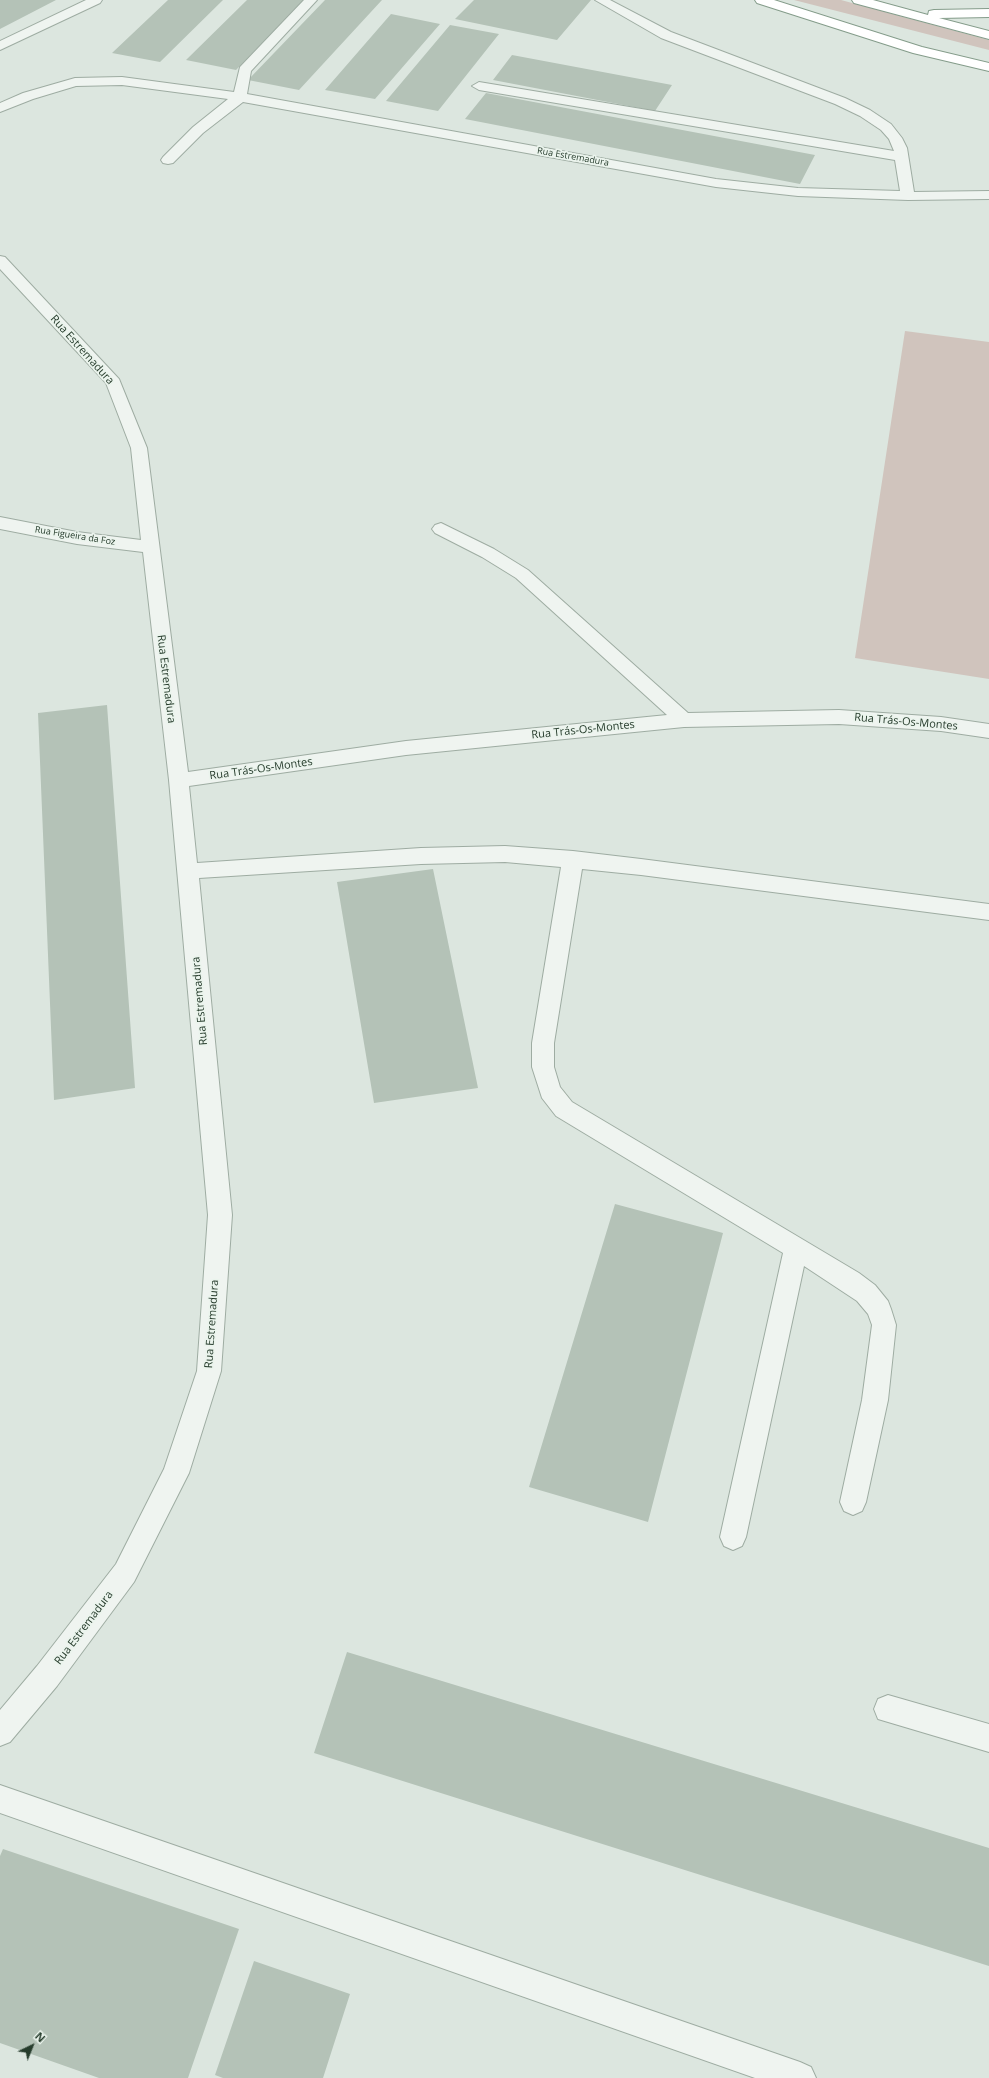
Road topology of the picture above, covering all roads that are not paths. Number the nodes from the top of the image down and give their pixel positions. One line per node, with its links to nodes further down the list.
1 (96, 0): 9 (street)
2 (311, 0): 12 (street)
3 (601, 0): 14 (street)
4 (761, 0): 10 (highway)
5 (858, 0): 7 (highway)
6 (989, 13): 7 (highway)
7 (904, 14): 8 (highway)
8 (989, 35)
9 (0, 46)
10 (989, 67)
11 (479, 86): 14 (street)
12 (240, 97): 13 (street, Rua Estremadura); 15 (street); 17 (street, Rua Estremadura)
13 (0, 108)
14 (902, 157): 17 (street)
15 (168, 160)
16 (989, 195): 17 (street, Rua Estremadura)
17 (908, 196)
18 (0, 260): 21 (street, Rua Estremadura)
19 (0, 523): 21 (street, Rua Figueira da Foz)
20 (441, 529): 22 (street)
21 (150, 546): 24 (street, Rua Estremadura)
22 (684, 720): 23 (street, Rua Trás-Os-Montes); 24 (street, Rua Trás-Os-Montes)
23 (989, 731)
24 (179, 780): 26 (street, Rua Estremadura)
25 (573, 859): 26 (street); 27 (street); 28 (street)
26 (188, 871): 32 (street, Rua Estremadura)
27 (989, 912)
28 (796, 1250): 29 (street); 30 (street)
29 (853, 1502)
30 (733, 1537)
31 (888, 1709): 33 (street)
32 (0, 1732)
33 (989, 1738)
34 (0, 1799): 35 (street)
35 (800, 2078)

